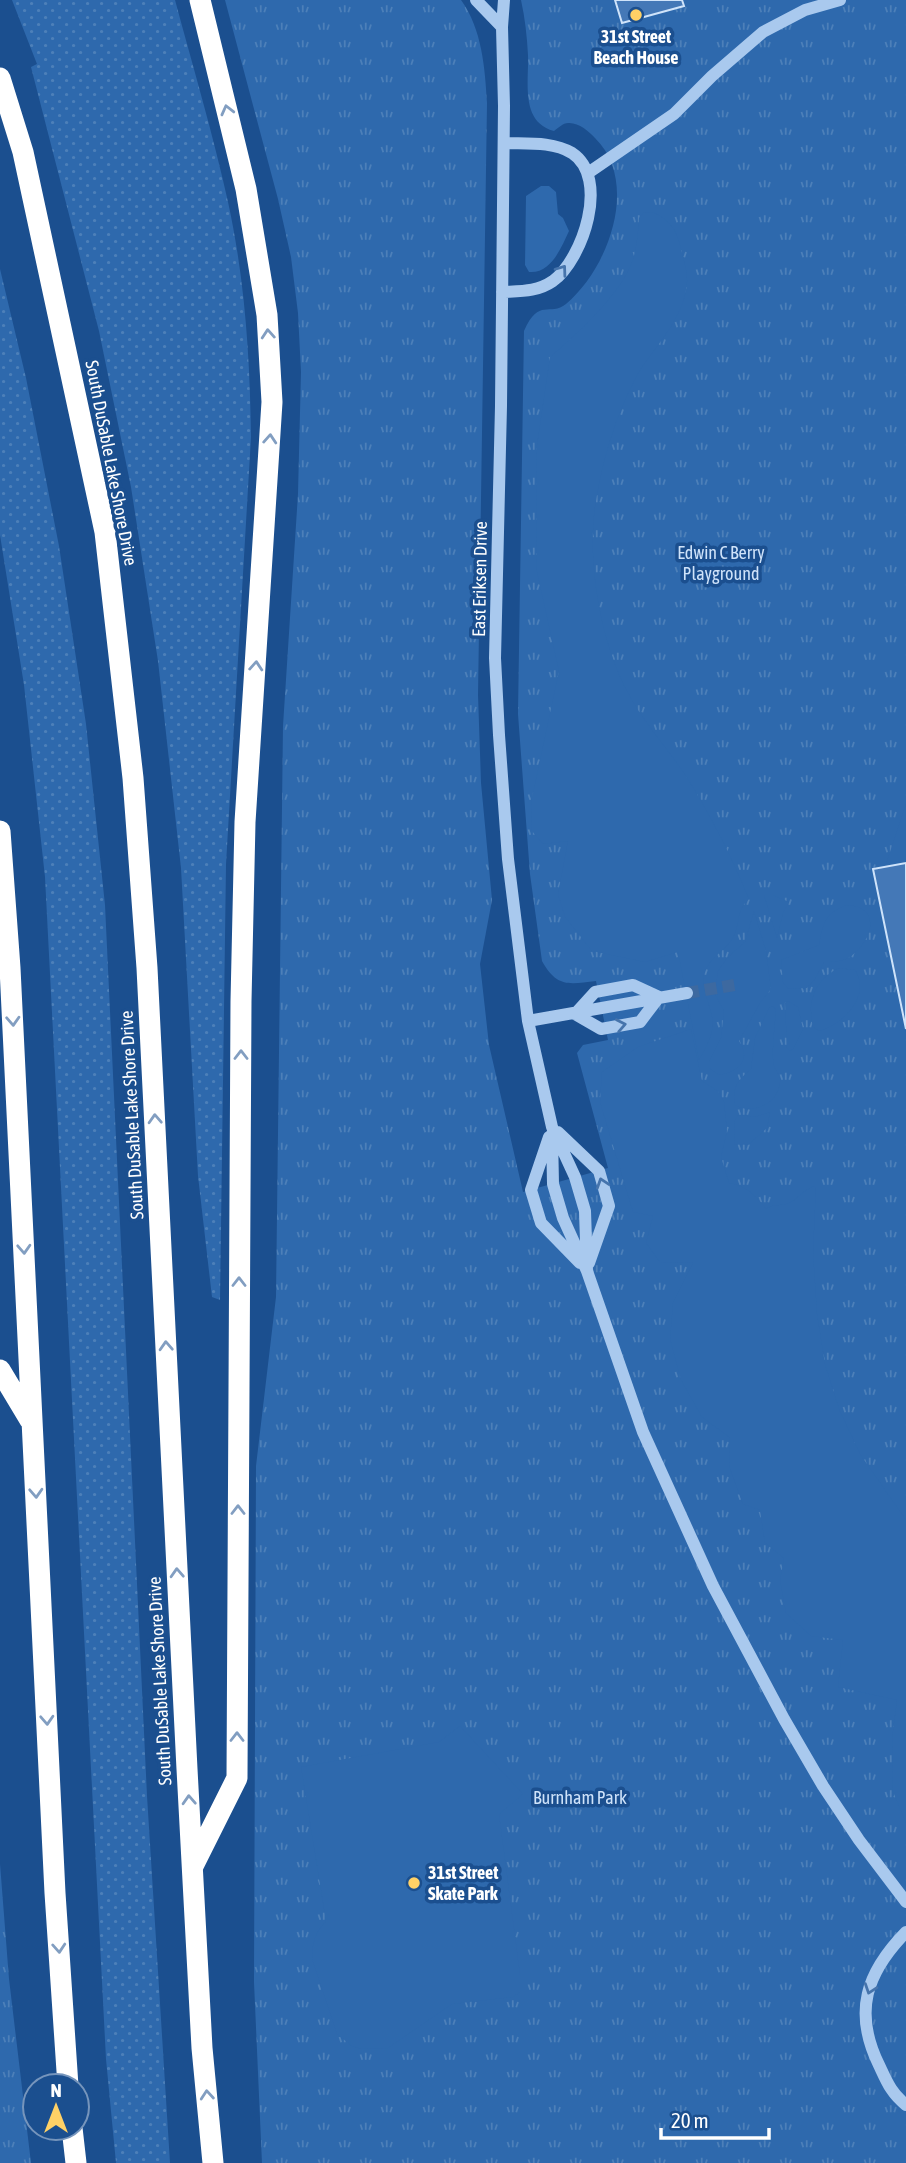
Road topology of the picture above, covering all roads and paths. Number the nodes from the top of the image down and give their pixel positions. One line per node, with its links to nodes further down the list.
1 (200, 0): 19 (highway, one-way to 1)
2 (476, 0): 5 (street)
3 (504, 0): 5 (street, East Eriksen Drive)
4 (840, 0): 8 (street)
5 (502, 27): 7 (street, East Eriksen Drive)
6 (0, 78): 19 (highway, South DuSable Lake Shore Drive, one-way to 6)
7 (503, 143): 8 (street); 9 (street, East Eriksen Drive)
8 (588, 173): 9 (street, one-way to 8)
9 (502, 292): 14 (street, East Eriksen Drive)
10 (0, 831): 18 (highway, one-way to 18)
11 (687, 993): 12 (street)
12 (659, 997): 13 (street); 13 (street, one-way to 12)
13 (575, 1014): 14 (street)
14 (528, 1021): 15 (street, East Eriksen Drive)
15 (552, 1127): 16 (street); 16 (street); 16 (street); 16 (street, one-way to 15)
16 (587, 1270): 20 (street)
17 (0, 1370): 18 (highway)
18 (32, 1425): 22 (highway, one-way to 22)
19 (192, 1868): 26 (highway, South DuSable Lake Shore Drive, one-way to 19)
20 (906, 1902)
21 (906, 1932): 23 (street, one-way to 23)
22 (67, 2072)
23 (906, 2105)
24 (74, 2142): 25 (highway)
25 (76, 2163)
26 (213, 2163)

